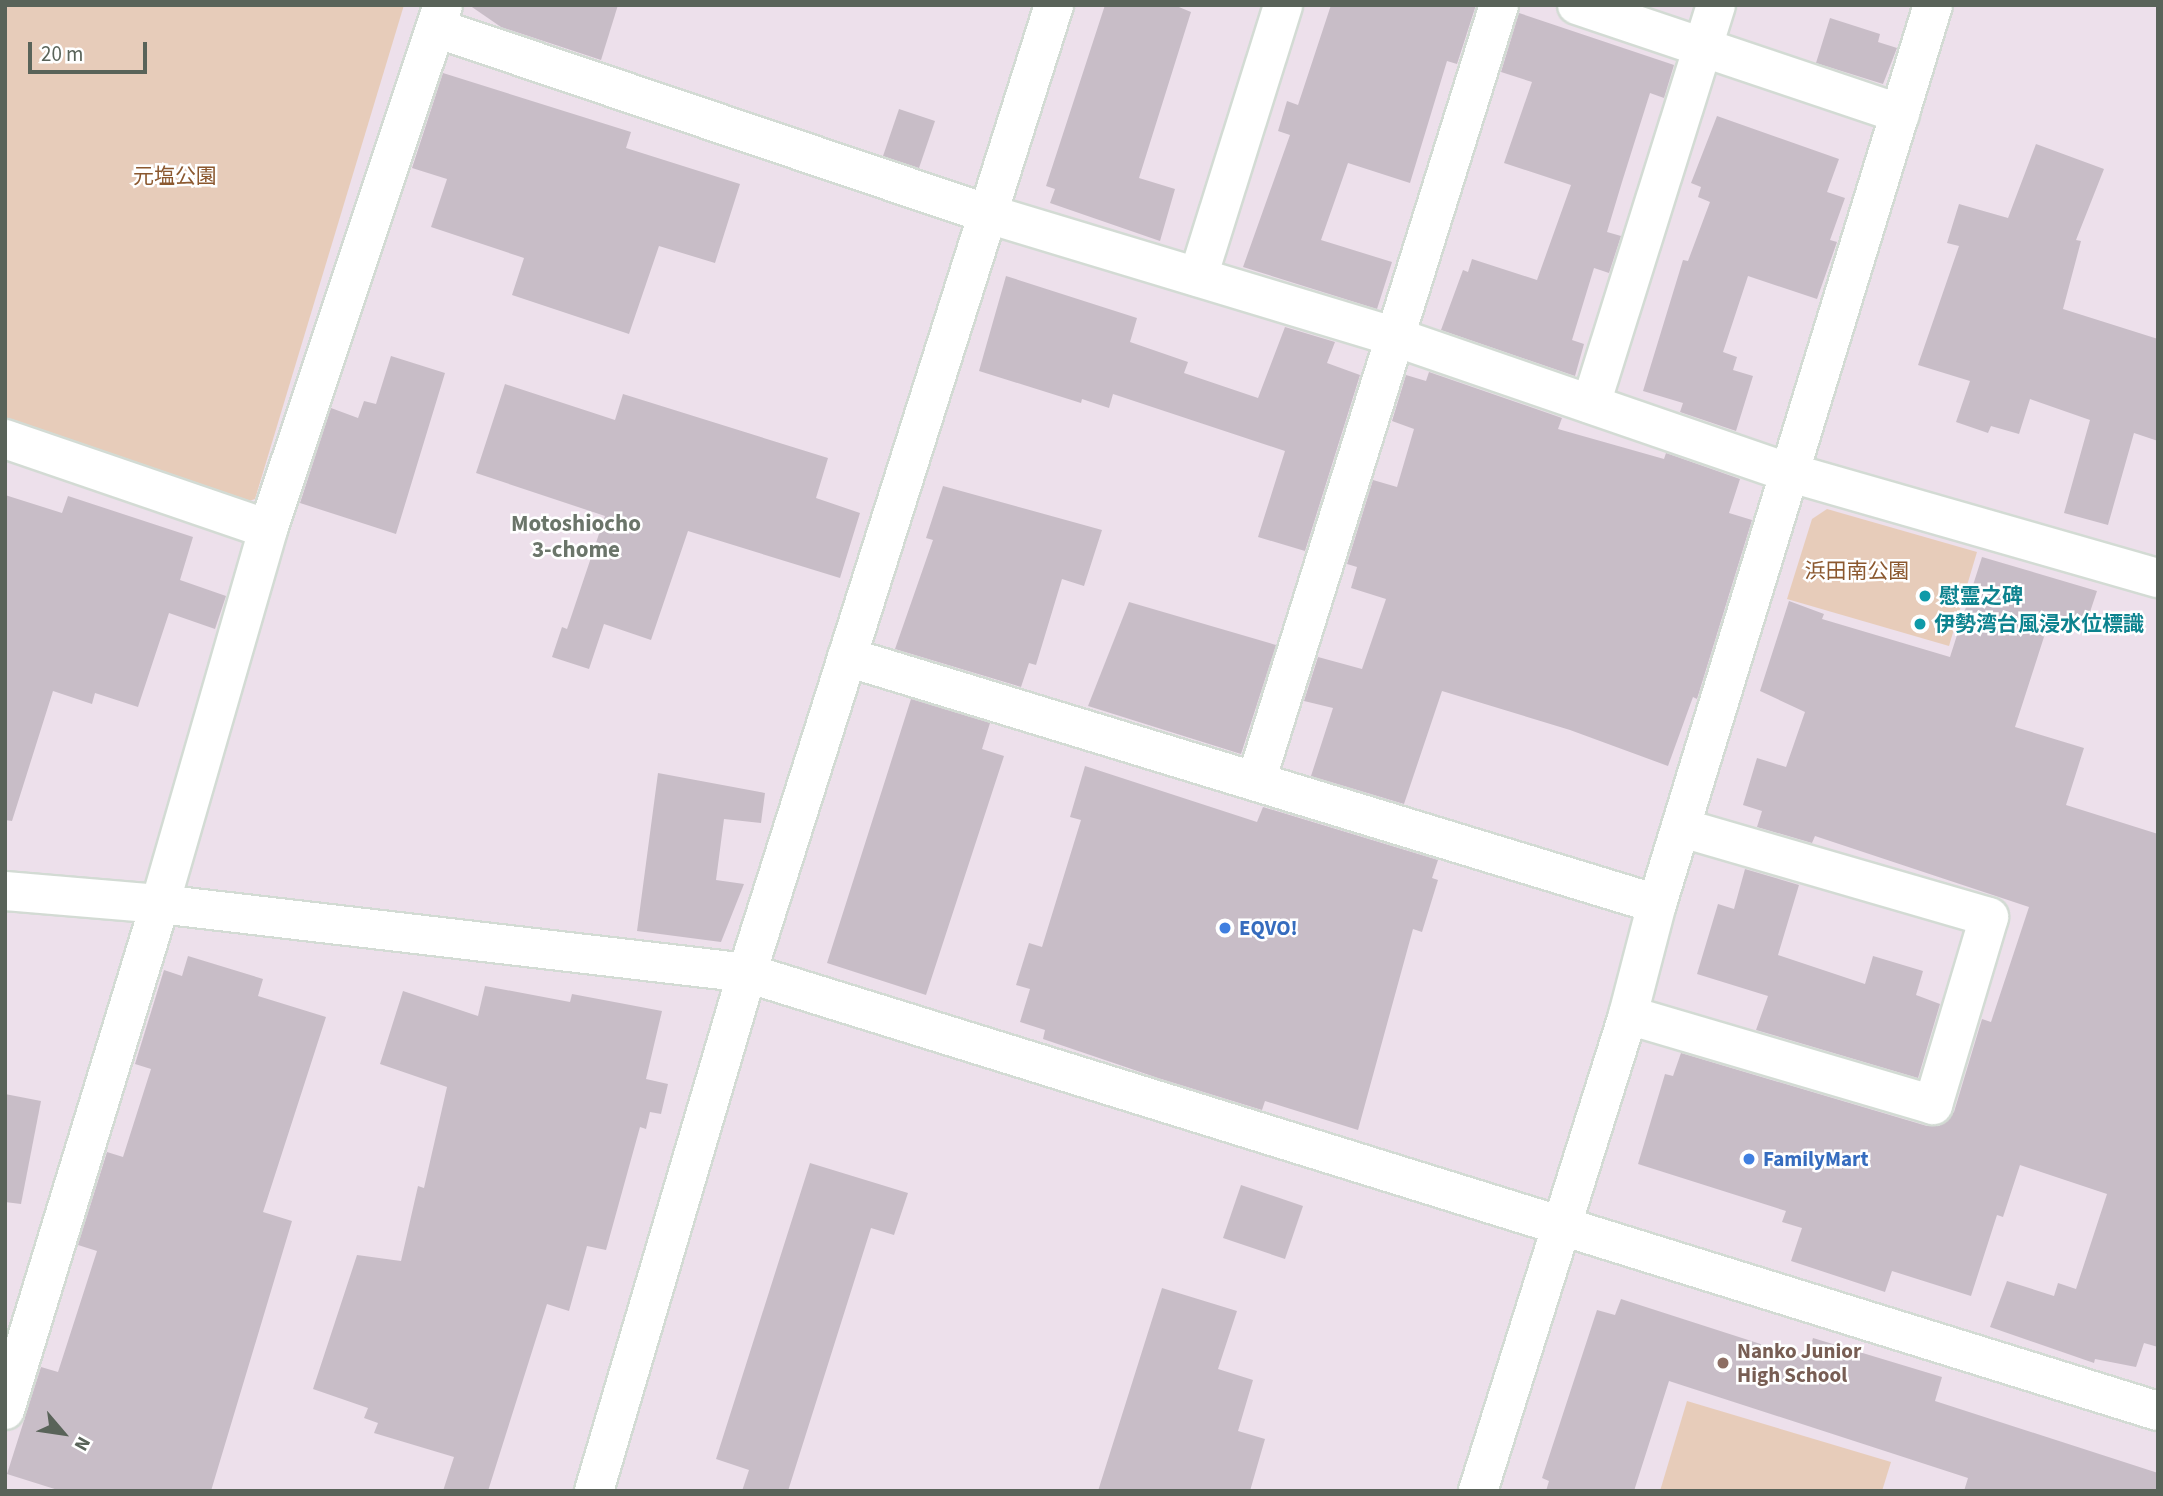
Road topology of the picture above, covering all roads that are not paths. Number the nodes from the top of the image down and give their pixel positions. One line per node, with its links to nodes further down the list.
1 (1054, 5): 10 (street)
2 (1283, 5): 11 (street)
3 (1499, 5): 12 (street)
4 (1577, 5): 8 (street)
5 (1716, 5): 8 (street)
6 (1933, 5): 9 (street)
7 (440, 17): 10 (street); 16 (street)
8 (1703, 46): 9 (street); 13 (street)
9 (1900, 114): 15 (street)
10 (985, 213): 11 (street); 18 (street)
11 (1198, 276): 12 (street)
12 (1395, 337): 13 (street); 19 (street)
13 (1591, 404): 15 (street)
14 (5, 439): 16 (street)
15 (1791, 472): 17 (street); 20 (street)
16 (268, 529): 22 (street)
17 (2158, 578)
18 (847, 657): 19 (street); 24 (street)
19 (1256, 781): 23 (street)
20 (1682, 828): 23 (street); 25 (street)
21 (5, 891): 22 (street)
22 (160, 904): 24 (street); 27 (street)
23 (1657, 904): 25 (street)
24 (747, 973): 26 (street); 29 (street)
25 (1628, 1015): 26 (street)
26 (1559, 1226): 28 (street); 30 (street)
27 (5, 1410)
28 (2158, 1411)
29 (594, 1491)
30 (1478, 1491)

